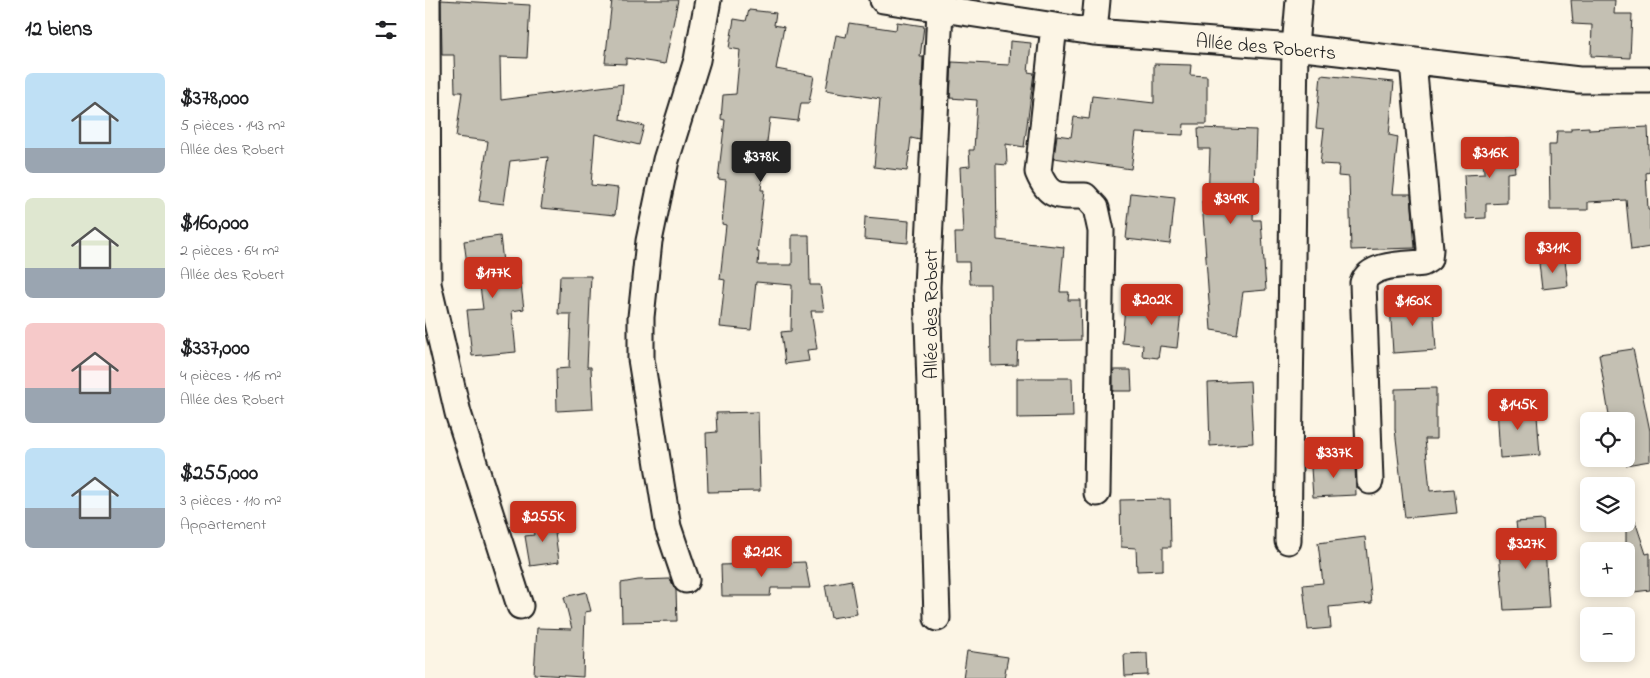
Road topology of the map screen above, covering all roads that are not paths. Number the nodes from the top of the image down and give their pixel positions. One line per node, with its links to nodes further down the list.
1 (427, 0): 16 (street)
2 (708, 0): 15 (street)
3 (883, 0): 6 (street, Allée des Roberts)
4 (1097, 0): 8 (street)
5 (1299, 0): 9 (street)
6 (940, 10): 7 (street, Allée des Roberts); 17 (street, Allée des Robert)
7 (1055, 26): 8 (street, Allée des Roberts); 13 (street)
8 (1094, 32): 9 (street, Allée des Roberts)
9 (1295, 47): 10 (street, Allée des Roberts); 14 (street)
10 (1413, 62): 11 (street, Allée des Roberts); 12 (street)
11 (1650, 80)
12 (1370, 481)
13 (1097, 493)
14 (1288, 542)
15 (686, 580)
16 (520, 606)
17 (937, 618)

